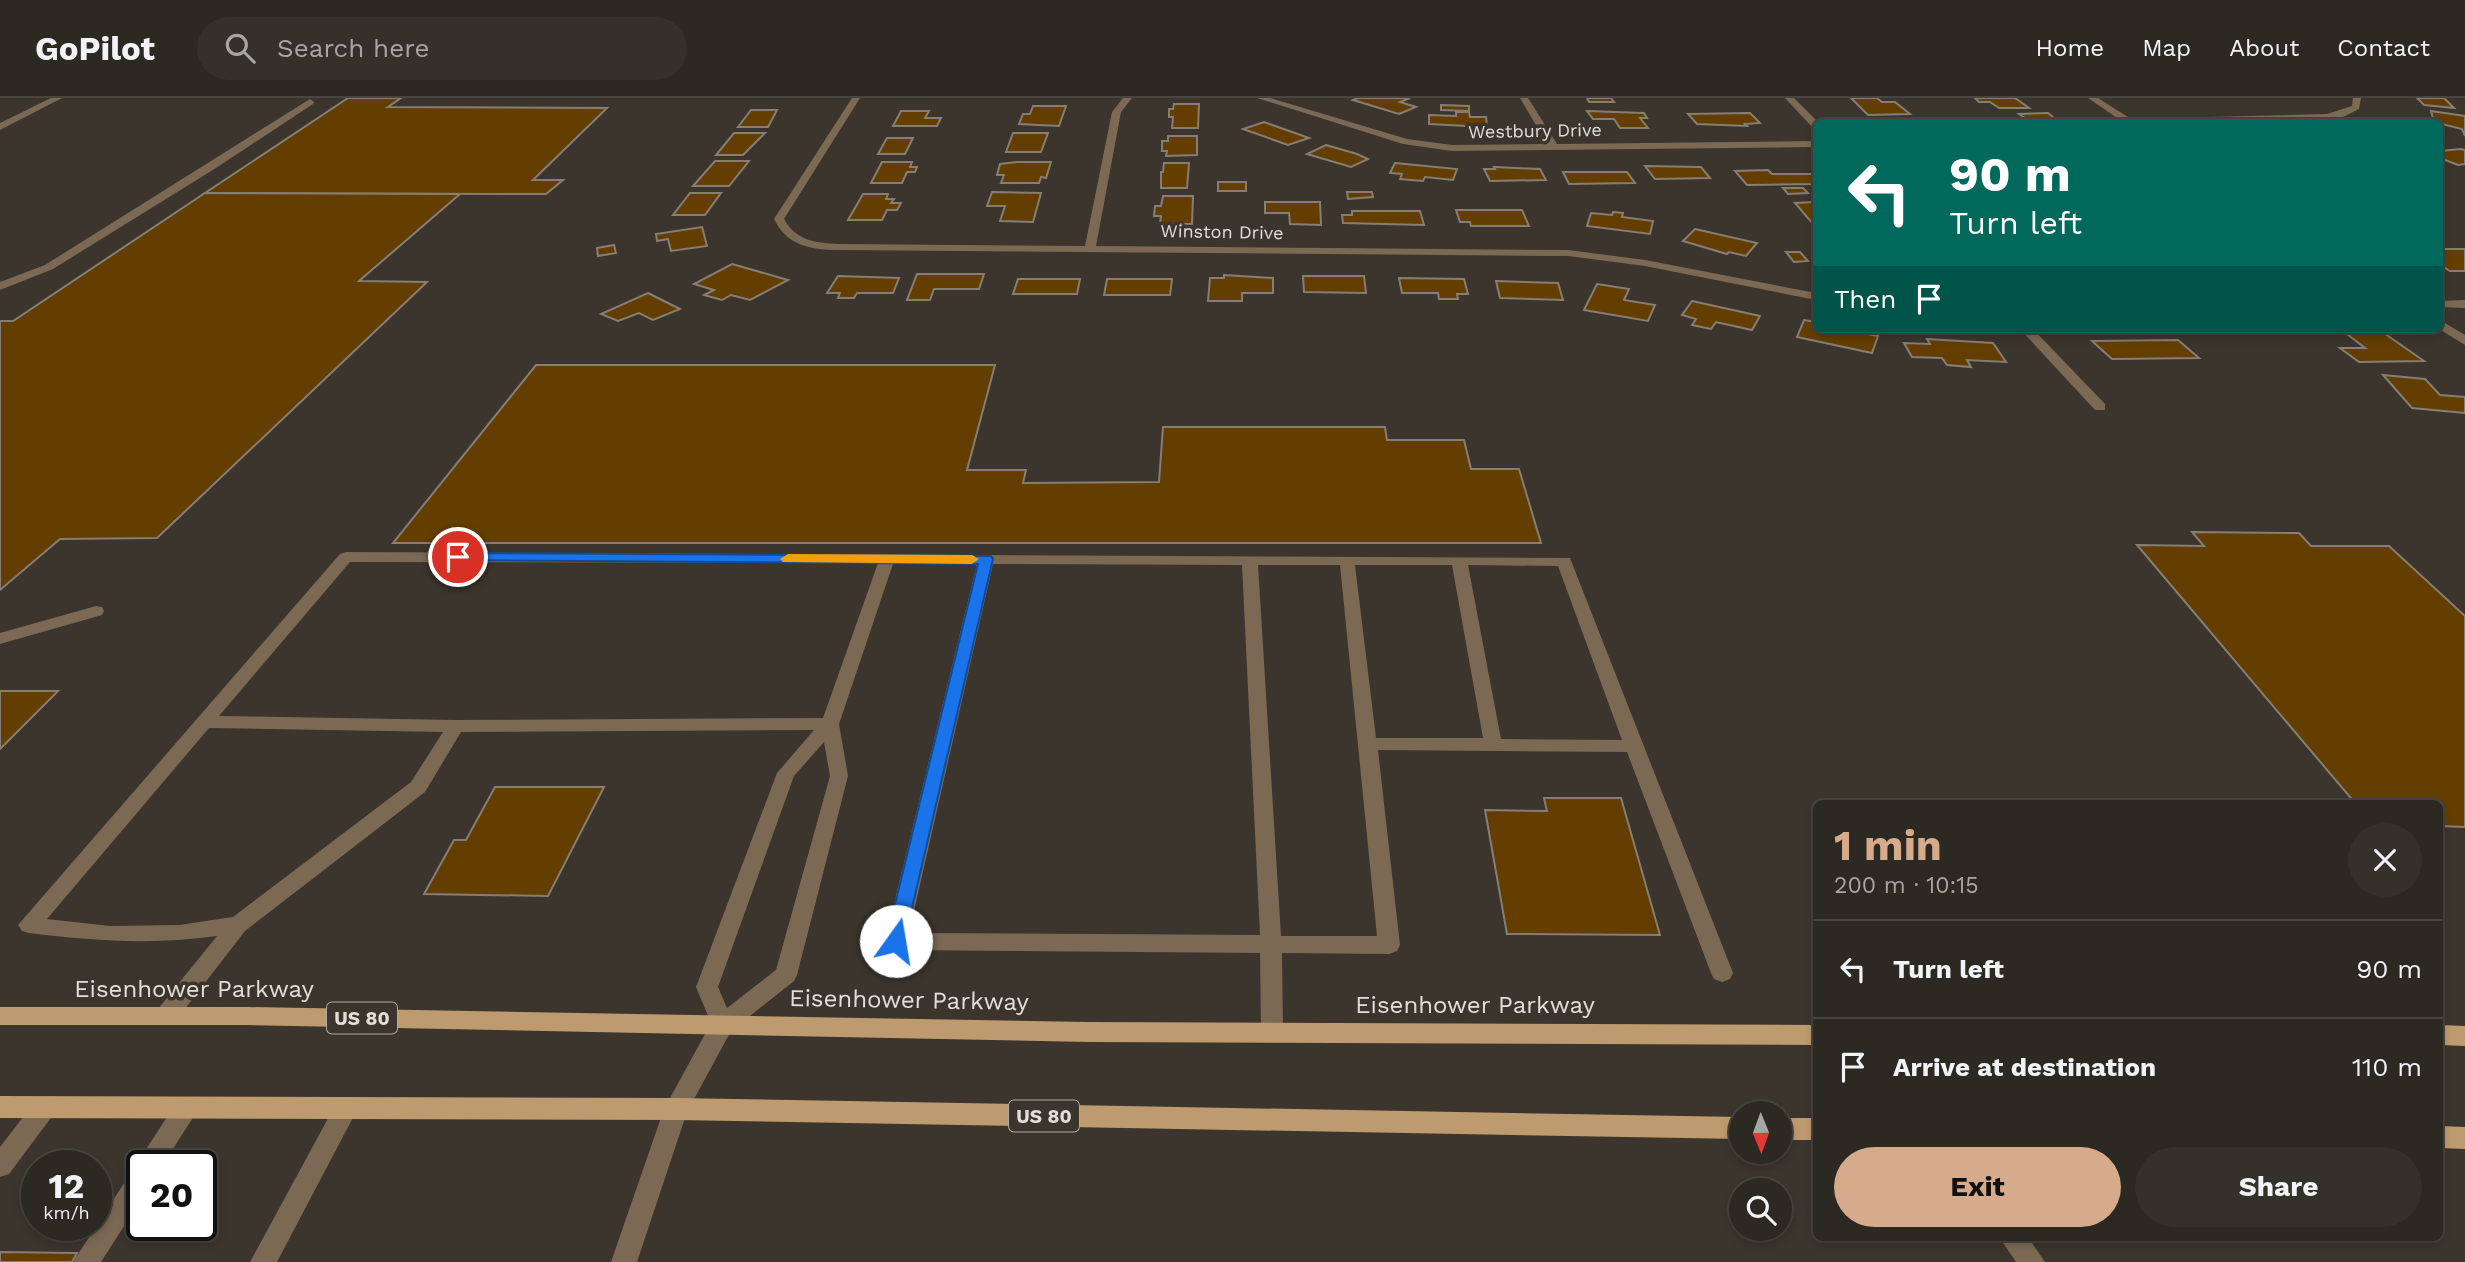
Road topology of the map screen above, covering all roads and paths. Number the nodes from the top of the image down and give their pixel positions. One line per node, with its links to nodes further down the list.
1 (58, 98): 13 (street)
2 (856, 98): 16 (street, Winston Drive)
3 (1129, 98): 16 (street)
4 (1261, 98): 15 (street, Westbury Drive)
5 (1524, 98): 15 (street)
6 (1789, 98): 12 (street)
7 (2092, 98): 10 (street)
8 (2357, 98): 11 (street)
9 (310, 102): 17 (street)
10 (2124, 119)
11 (2248, 119)
12 (1813, 123)
13 (0, 127)
14 (1813, 144): 15 (street, Westbury Drive)
15 (1553, 146)
16 (1090, 248): 18 (street, Winston Drive)
17 (0, 286)
18 (1813, 297)
19 (2443, 304): 20 (street)
20 (2465, 304)
21 (2443, 326): 23 (street)
22 (2030, 333): 24 (street)
23 (2465, 341)
24 (2099, 407)
25 (887, 559): 26 (street); 32 (street); 33 (street)
26 (986, 559): 27 (street); 39 (street)
27 (1250, 560): 28 (street); 39 (street)
28 (1347, 560): 29 (street); 36 (street)
29 (1459, 561): 35 (street); 37 (street)
30 (96, 611): 31 (street)
31 (0, 639)
32 (204, 722): 34 (street); 38 (street)
33 (830, 724): 34 (street); 43 (street); 43 (street)
34 (456, 726): 38 (street)
35 (1493, 743): 36 (street); 37 (street)
36 (1368, 744): 39 (street)
37 (1634, 746): 40 (street)
38 (238, 925): 42 (street)
39 (1271, 944): 44 (street)
40 (1722, 973)
41 (0, 1016): 42 (main road, Eisenhower Parkway / US 80)
42 (166, 1016): 43 (main road, Eisenhower Parkway / US 80)
43 (723, 1024): 44 (main road, Eisenhower Parkway / US 80); 52 (street)
44 (1272, 1032): 45 (main road, Eisenhower Parkway / US 80)
45 (1813, 1035)
46 (2443, 1035): 47 (main road)
47 (2465, 1036)
48 (0, 1107): 49 (main road, US 80)
49 (45, 1107): 50 (main road, US 80); 59 (street)
50 (186, 1108): 51 (main road, US 80); 58 (street)
51 (346, 1108): 52 (main road, US 80); 63 (street)
52 (676, 1109): 53 (main road, US 80); 64 (street)
53 (1729, 1128)
54 (1792, 1129): 55 (main road)
55 (1813, 1129)
56 (2443, 1137): 57 (main road)
57 (2465, 1138)
58 (158, 1150)
59 (0, 1166)
60 (126, 1200): 62 (street)
61 (2015, 1241): 65 (street)
62 (86, 1262)
63 (263, 1262)
64 (624, 1262)
65 (2032, 1262)

